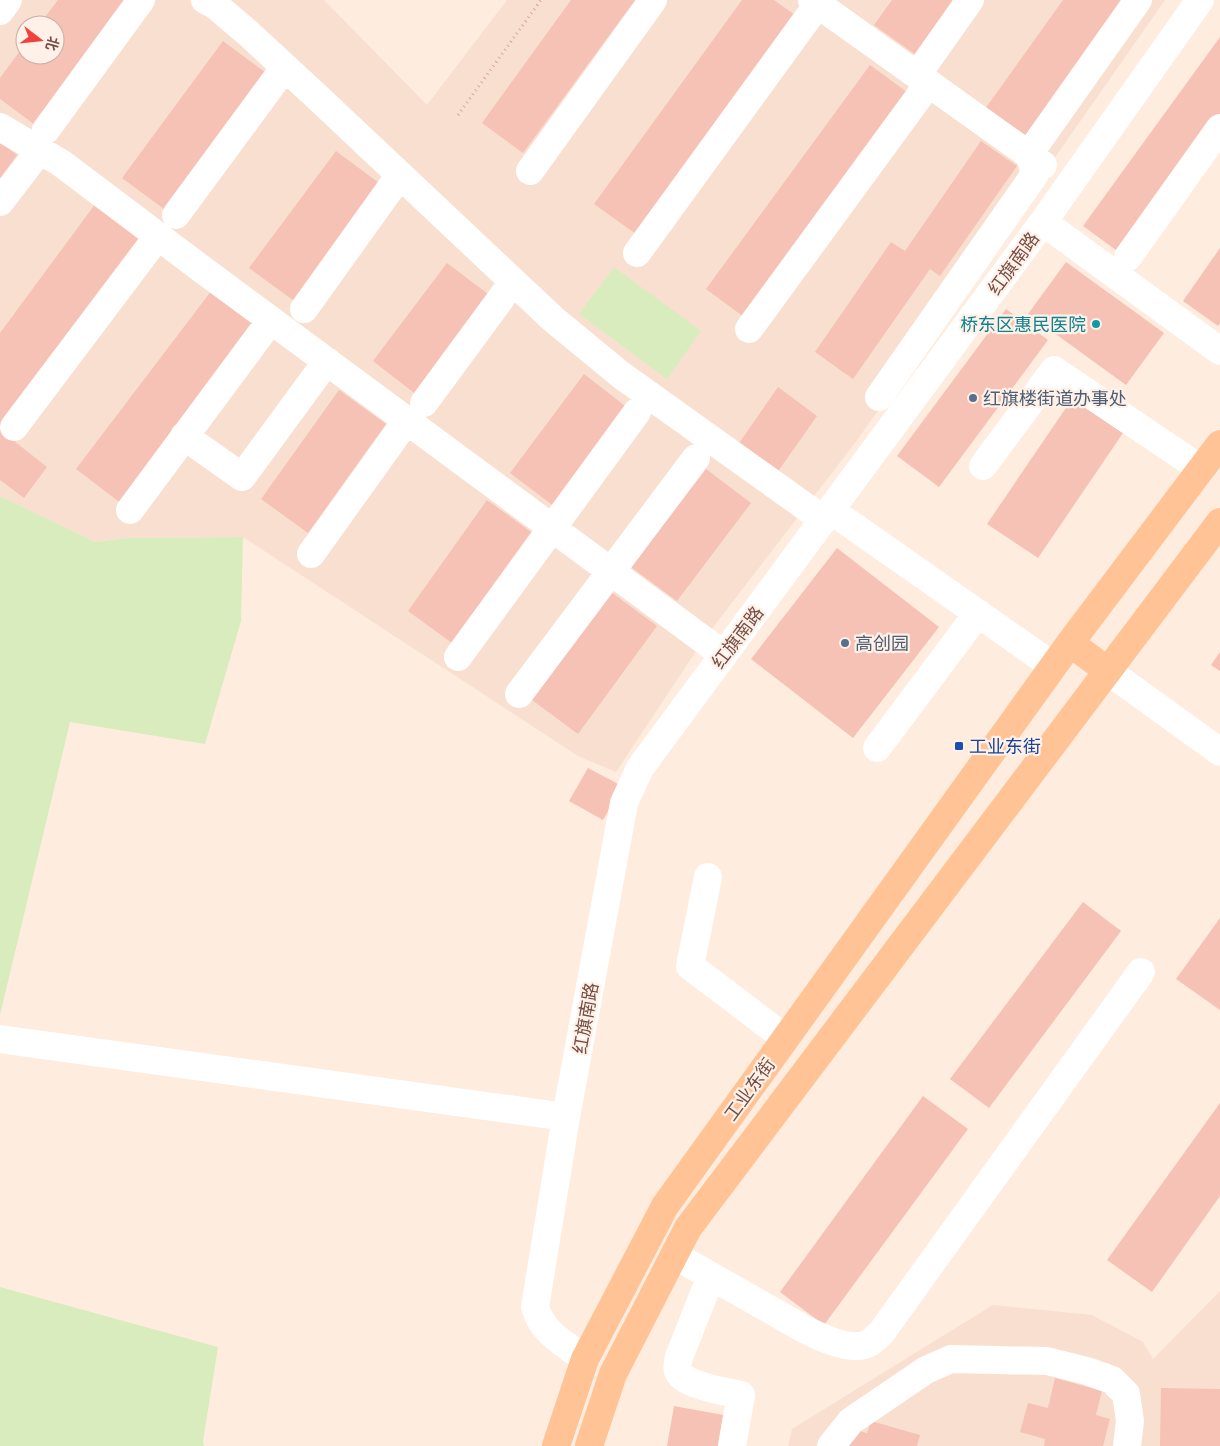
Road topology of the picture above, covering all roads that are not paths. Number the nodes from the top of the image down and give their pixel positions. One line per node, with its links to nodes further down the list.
1 (8, 0): 9 (street)
2 (141, 0): 14 (street)
3 (205, 0): 10 (street)
4 (653, 0): 16 (street)
5 (970, 0): 11 (street)
6 (1138, 0): 15 (street)
7 (1200, 0): 18 (street, 红旗南路)
8 (815, 2): 11 (street); 23 (street)
9 (0, 11)
10 (284, 67): 17 (street); 20 (street)
11 (923, 79): 15 (street); 28 (street)
12 (0, 127): 14 (street)
13 (1220, 128): 24 (street)
14 (43, 140): 19 (street); 22 (street)
15 (1029, 154): 18 (street); 31 (street)
16 (530, 171)
17 (400, 176): 25 (street); 26 (street)
18 (1070, 184): 21 (street, 红旗南路)
19 (0, 202)
20 (176, 215)
21 (1043, 222): 29 (street); 41 (street, 红旗南路)
22 (158, 236): 27 (street); 34 (street)
23 (637, 253)
24 (1128, 258)
25 (513, 282): 32 (street); 41 (street)
26 (304, 309)
27 (271, 320): 30 (street); 35 (street)
28 (750, 330)
29 (1218, 345)
30 (327, 362): 32 (street); 35 (street)
31 (879, 397)
32 (415, 412): 43 (street); 44 (street)
33 (637, 412): 43 (street)
34 (14, 427)
35 (184, 436): 40 (street)
36 (1220, 444): 39 (main road, 工业东街)
37 (696, 458): 45 (street)
38 (983, 466): 39 (street)
39 (1201, 470): 47 (main road, 工业东街)
40 (130, 510)
41 (835, 520): 46 (street); 48 (street, 红旗南路)
42 (1220, 522): 51 (main road, 工业东街)
43 (551, 528): 45 (street); 49 (street)
44 (311, 554)
45 (612, 572): 48 (street); 52 (street)
46 (978, 613): 50 (street); 53 (street)
47 (1070, 643): 50 (main road, 工业东街); 51 (main road)
48 (724, 655): 59 (street, 红旗南路)
49 (458, 657)
50 (1053, 666): 57 (main road, 工业东街)
51 (1108, 671): 54 (street); 60 (main road, 工业东街)
52 (519, 694)
53 (877, 748)
54 (1220, 752)
55 (708, 877): 57 (street)
56 (1141, 972): 61 (street)
57 (785, 1038): 62 (main road, 工业东街)
58 (0, 1039): 59 (street)
59 (566, 1116): 62 (street, 红旗南路)
60 (674, 1255): 61 (street); 64 (main road, 工业东街)
61 (711, 1276): 65 (street)
62 (585, 1358): 63 (main road, 工业东街)
63 (556, 1446)
64 (589, 1446)
65 (732, 1446)
66 (831, 1446): 67 (street)
67 (1127, 1446)

